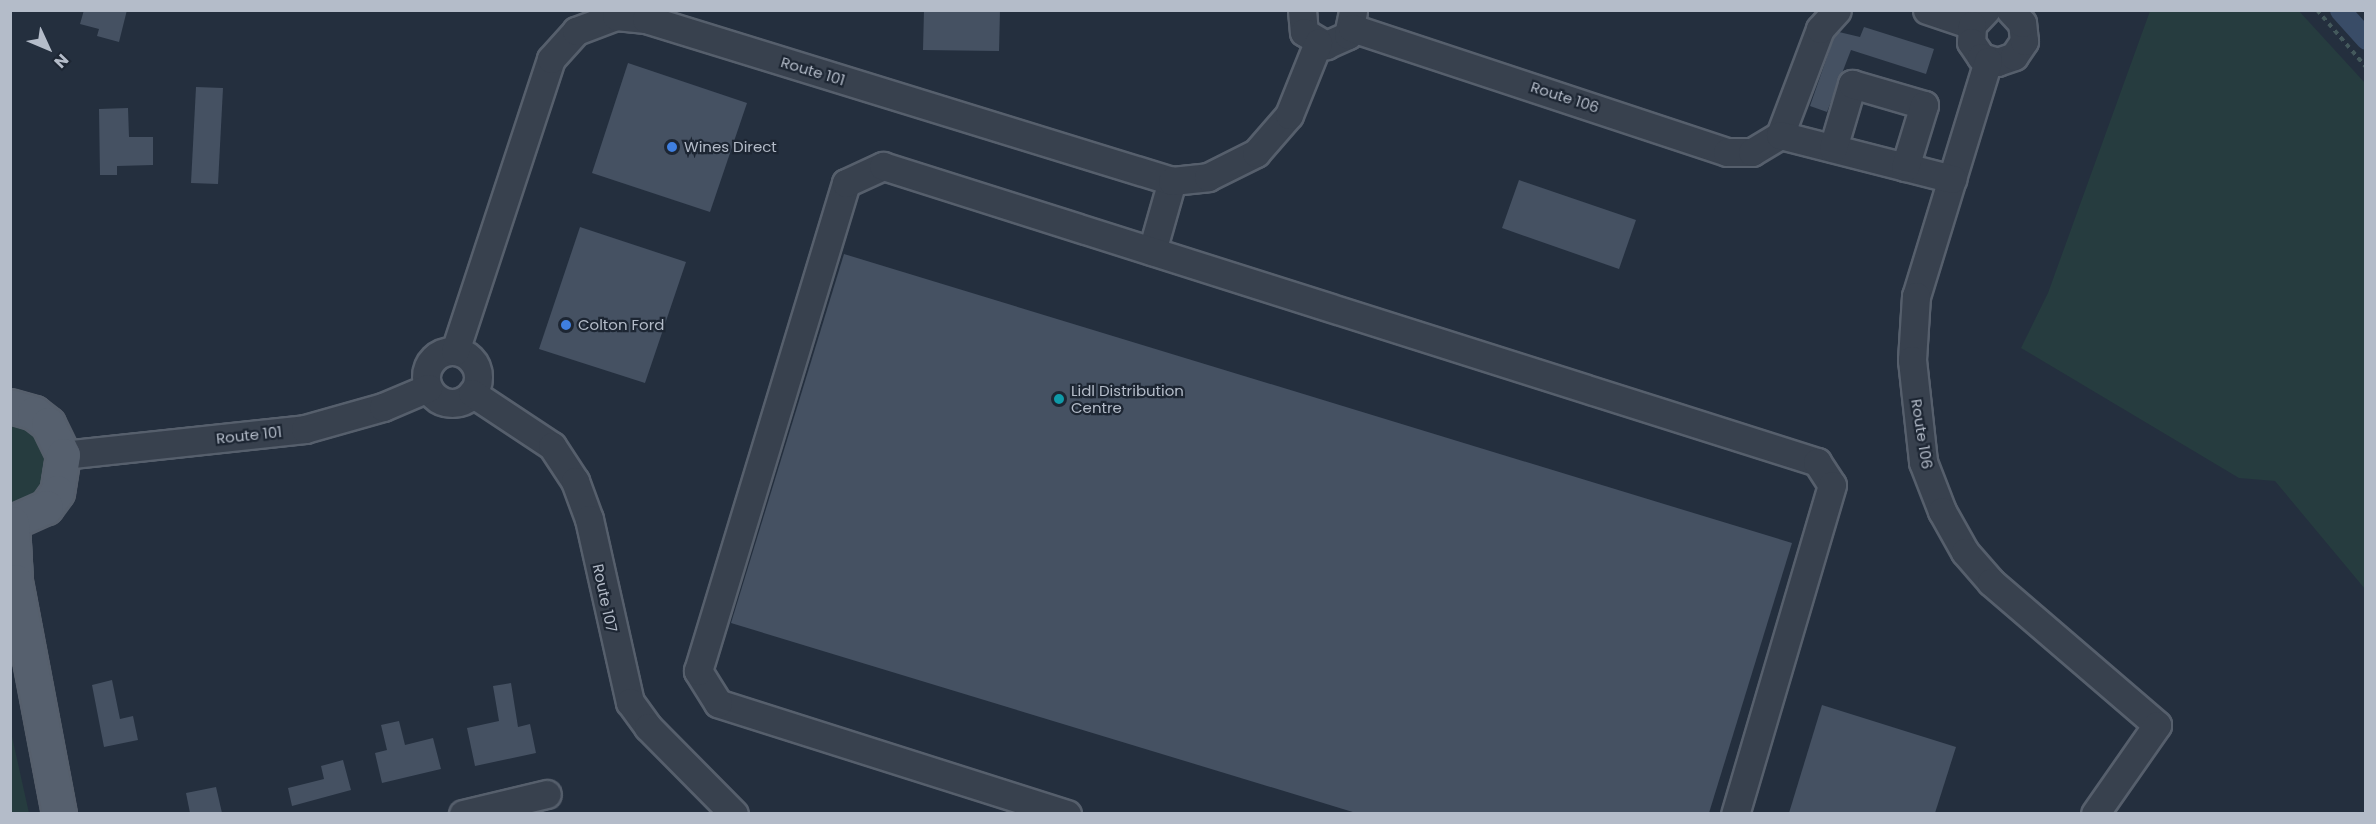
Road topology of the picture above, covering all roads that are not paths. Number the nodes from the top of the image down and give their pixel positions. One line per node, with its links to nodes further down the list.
1 (1302, 10): 7 (street)
2 (1838, 10): 9 (street)
3 (1927, 10): 5 (street)
4 (2010, 10): 8 (street)
5 (1979, 18): 8 (street)
6 (1353, 19): 7 (street); 9 (street, Route 106)
7 (1318, 43): 13 (street, Route 101)
8 (1988, 61): 12 (street, Route 106)
9 (1780, 135): 10 (street)
10 (1833, 148): 11 (street); 11 (street)
11 (1905, 167): 12 (street)
12 (1952, 179): 27 (street, Route 106)
13 (1172, 181): 14 (street); 15 (street, Route 101)
14 (1152, 251): 25 (street); 26 (street)
15 (455, 351): 16 (street); 17 (street)
16 (428, 388): 17 (street); 19 (street, Route 101)
17 (472, 393): 24 (street, Route 107)
18 (10, 406): 19 (main road)
19 (63, 455): 20 (main road)
20 (11, 523): 22 (main road)
21 (547, 794): 23 (street)
22 (58, 813)
23 (463, 813)
24 (734, 813)
25 (1067, 813)
26 (1735, 813)
27 (2095, 813)

